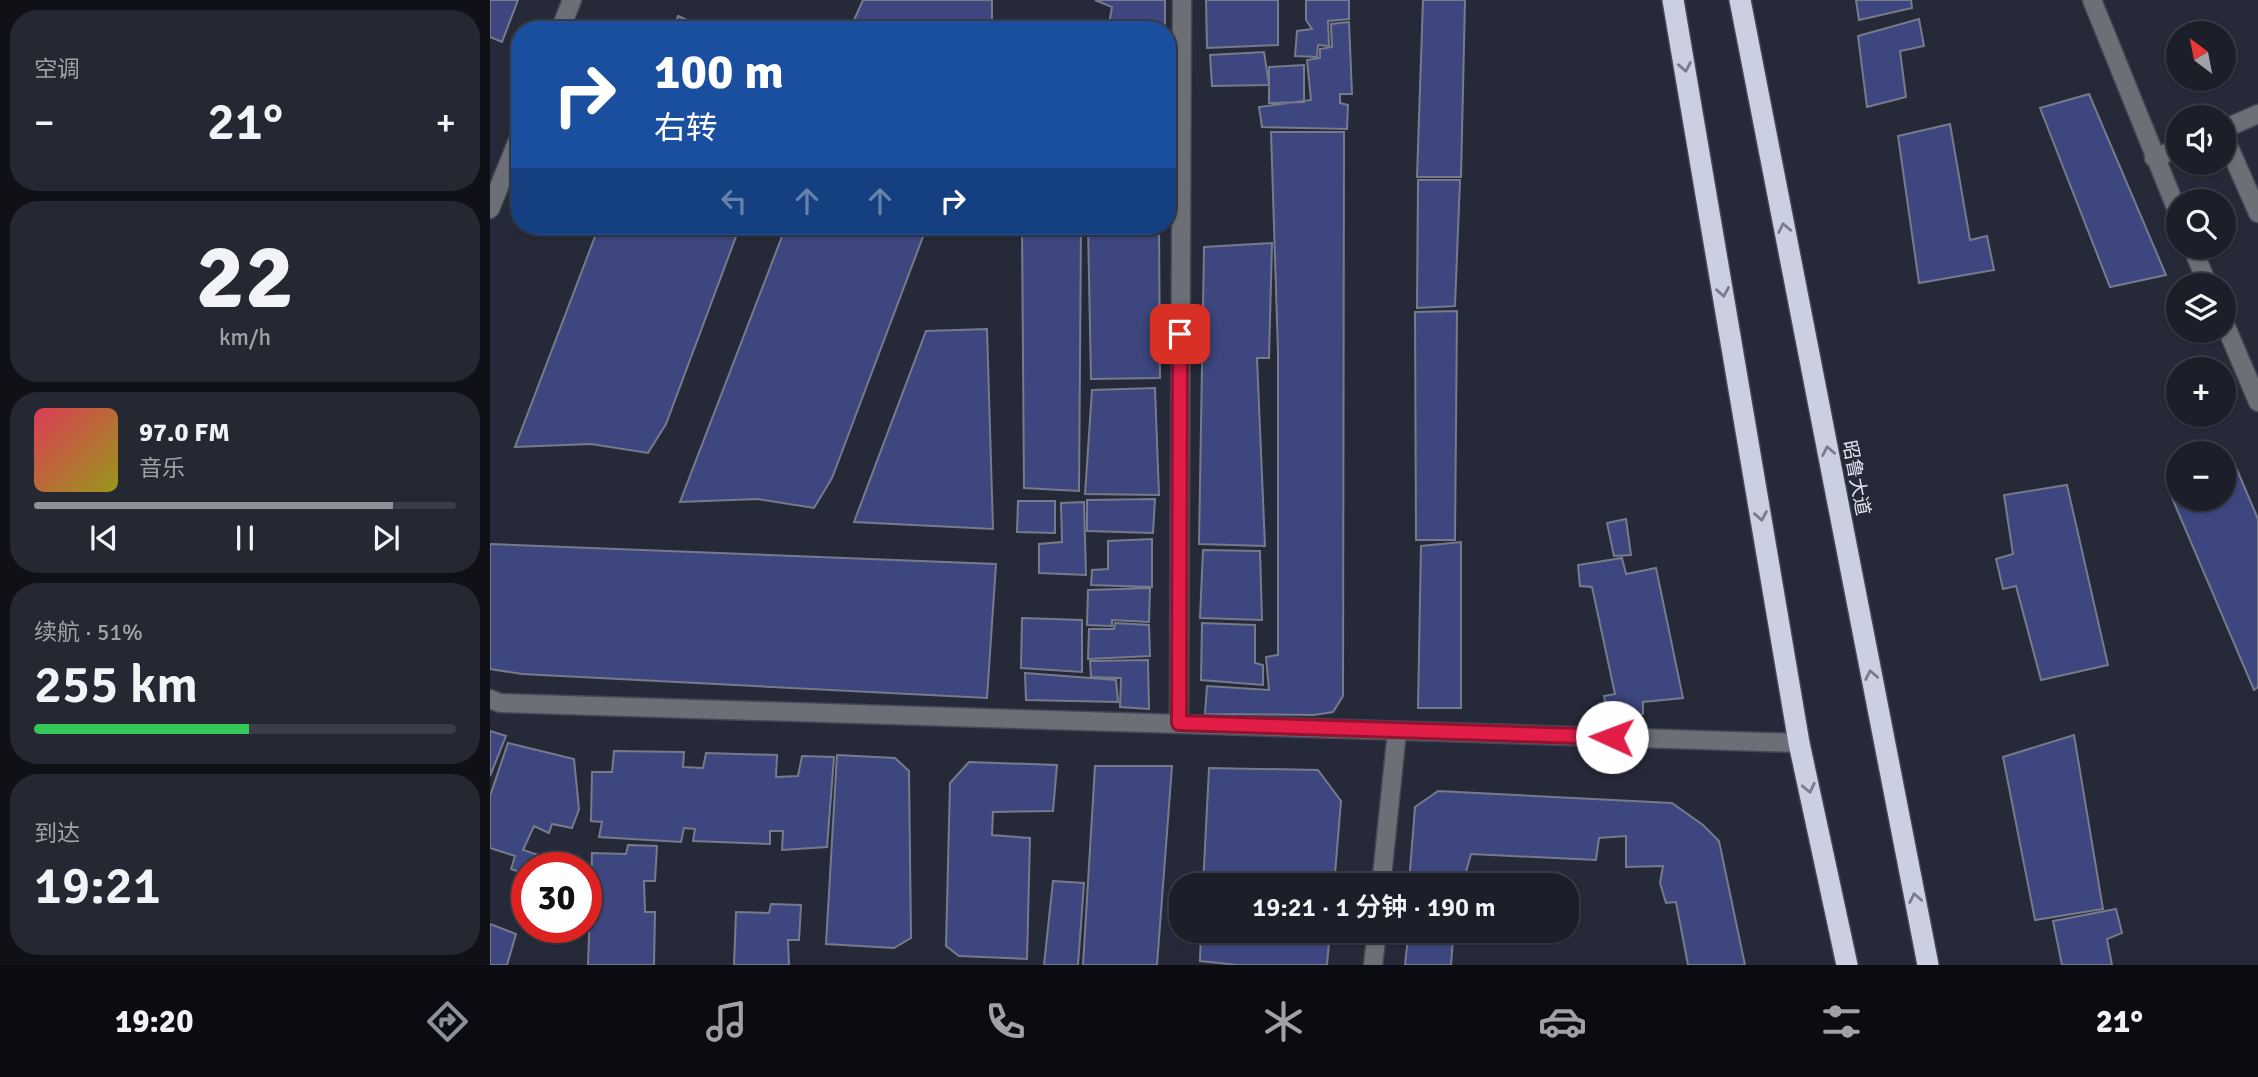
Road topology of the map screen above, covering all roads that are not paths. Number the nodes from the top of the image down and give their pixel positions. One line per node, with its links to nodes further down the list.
1 (572, 0): 6 (street)
2 (1182, 0): 19 (street)
3 (1673, 0): 21 (highway, one-way to 21)
4 (1740, 0): 26 (highway, 昭鲁大道, one-way to 4)
5 (2092, 0): 11 (street)
6 (564, 21)
7 (2258, 114): 8 (street)
8 (2236, 124)
9 (2166, 153): 11 (street)
10 (511, 157): 14 (street)
11 (2154, 158): 13 (street)
12 (2236, 163): 15 (street)
13 (2168, 189)
14 (490, 209)
15 (2258, 213)
16 (2233, 343): 17 (street)
17 (2258, 402)
18 (490, 699): 19 (street)
19 (1179, 723): 20 (street)
20 (1397, 731): 21 (street); 22 (street)
21 (1799, 743): 25 (highway, one-way to 25)
22 (1382, 873)
23 (1376, 943): 24 (street)
24 (1373, 965)
25 (1846, 965)
26 (1928, 965)

